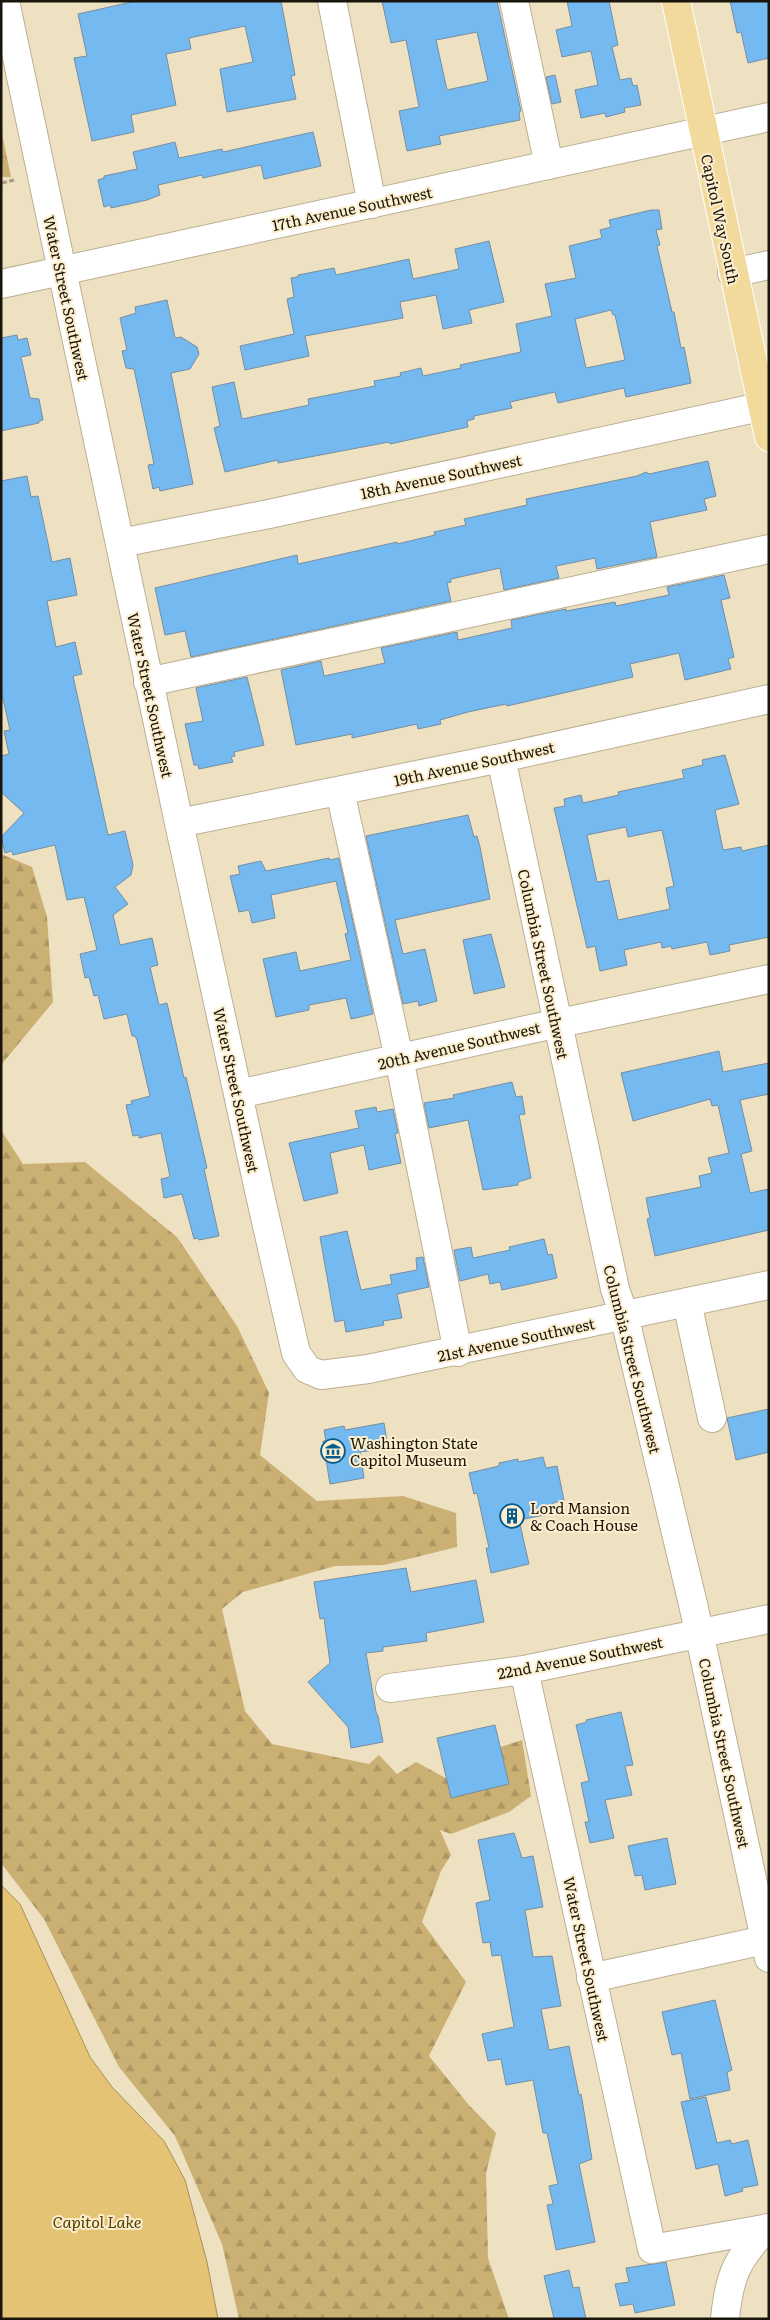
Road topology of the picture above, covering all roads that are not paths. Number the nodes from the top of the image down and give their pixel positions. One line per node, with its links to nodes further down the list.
1 (4, 1): 10 (street, Water Street Southwest)
2 (332, 1): 8 (street)
3 (514, 1): 7 (street)
4 (676, 1): 6 (main road, Capitol Way South)
5 (769, 117): 6 (street, 17th Avenue Southwest)
6 (703, 131): 7 (street, 17th Avenue Southwest); 11 (main road, Capitol Way South)
7 (549, 165): 8 (street, 17th Avenue Southwest)
8 (372, 204): 10 (street, 17th Avenue Southwest)
9 (769, 266): 11 (street)
10 (61, 271): 12 (street, 17th Avenue Southwest); 15 (street, Water Street Southwest)
11 (732, 273): 13 (main road, Capitol Way South)
12 (1, 284)
13 (765, 405): 14 (main road, Capitol Way South); 15 (street, 18th Avenue Southwest)
14 (769, 437)
15 (120, 543): 17 (street, Water Street Southwest)
16 (769, 549): 17 (street)
17 (148, 682): 21 (street, Water Street Southwest)
18 (769, 699): 19 (street, 19th Avenue Southwest)
19 (501, 758): 20 (street, 19th Avenue Southwest); 23 (street, Columbia Street Southwest)
20 (340, 791): 21 (street, 19th Avenue Southwest); 24 (street)
21 (179, 824): 25 (street, Water Street Southwest)
22 (769, 979): 23 (street, 20th Avenue Southwest)
23 (557, 1023): 24 (street, 20th Avenue Southwest); 28 (street, Columbia Street Southwest)
24 (400, 1058): 25 (street, 20th Avenue Southwest); 29 (street)
25 (239, 1094): 30 (street, Water Street Southwest)
26 (769, 1285): 27 (street, 21st Avenue Southwest)
27 (686, 1302): 28 (street, 21st Avenue Southwest); 31 (street)
28 (624, 1315): 29 (street, 21st Avenue Southwest); 33 (street, Columbia Street Southwest)
29 (458, 1352): 30 (street, 21st Avenue Southwest)
30 (321, 1375)
31 (712, 1418)
32 (769, 1619): 33 (street, 22nd Avenue Southwest)
33 (699, 1633): 34 (street, 22nd Avenue Southwest); 36 (street, Columbia Street Southwest)
34 (524, 1670): 35 (street, 22nd Avenue Southwest); 37 (street, Water Street Southwest)
35 (390, 1688)
36 (768, 1946): 37 (street)
37 (591, 1978): 38 (street, Water Street Southwest)
38 (768, 2228): 39 (street)
39 (724, 2319)

